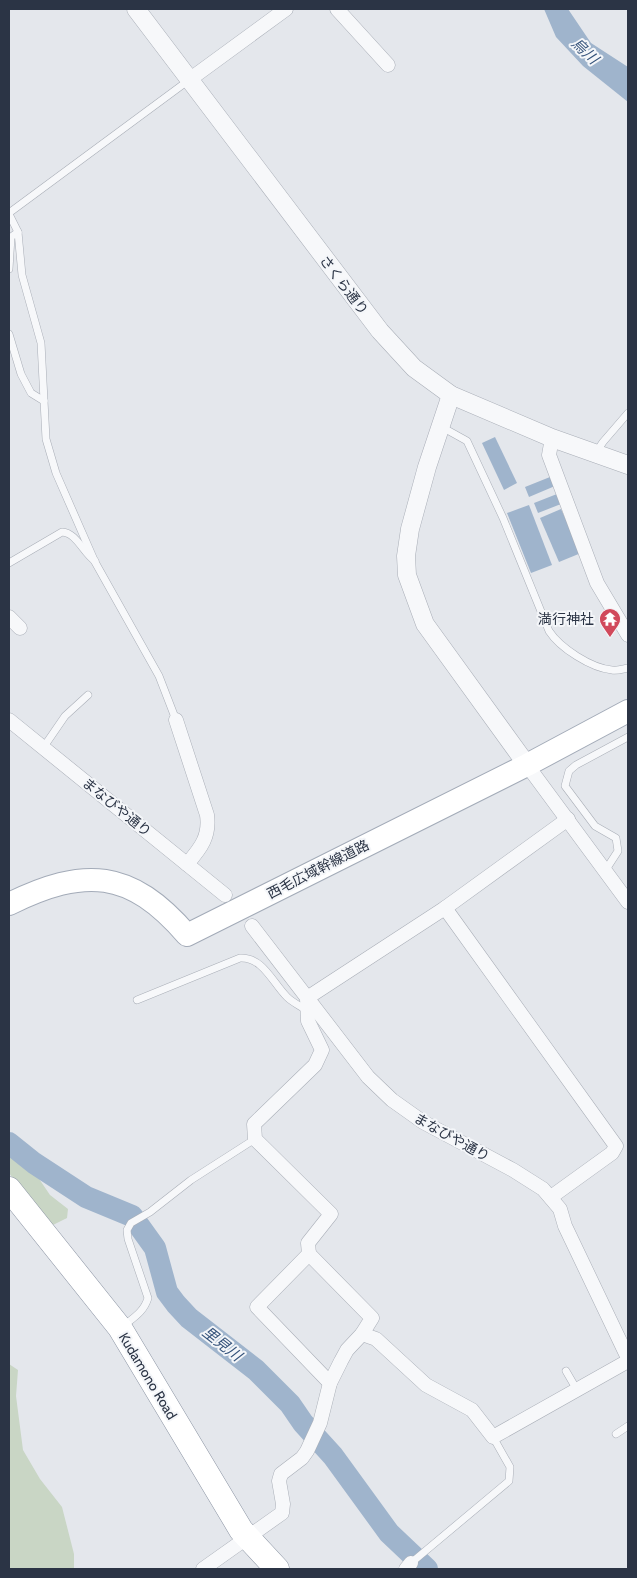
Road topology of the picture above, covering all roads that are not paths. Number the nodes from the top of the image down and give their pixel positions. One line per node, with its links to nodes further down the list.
1 (136, 9): 5 (street, さくら通り)
2 (286, 9): 5 (street)
3 (337, 9): 4 (street)
4 (388, 65)
5 (189, 80): 6 (lane); 10 (street, さくら通り)
6 (9, 214): 7 (lane)
7 (18, 232): 8 (lane); 11 (lane)
8 (9, 269)
9 (9, 334): 11 (lane)
10 (451, 395): 13 (street); 14 (street, さくら通り)
11 (44, 402): 17 (lane)
12 (628, 414): 15 (lane)
13 (440, 426): 22 (lane); 29 (street)
14 (552, 438): 15 (street, さくら通り); 21 (street)
15 (595, 454): 16 (street, さくら通り)
16 (628, 465)
17 (96, 562): 18 (lane); 26 (lane)
18 (9, 563)
19 (9, 617): 20 (street)
20 (20, 628)
21 (628, 635)
22 (628, 668)
23 (88, 695): 28 (lane)
24 (628, 712): 29 (main road, 西毛広域幹線道路)
25 (9, 720): 28 (street, まなびや通り)
26 (176, 720): 31 (street)
27 (628, 737): 32 (lane)
28 (43, 748): 31 (street, まなびや通り)
29 (527, 765): 30 (street); 35 (main road, 西毛広域幹線道路)
30 (568, 819): 32 (street); 36 (street)
31 (187, 864): 33 (street, まなびや通り)
32 (604, 871): 34 (street)
33 (225, 894)
34 (628, 902)
35 (9, 904)
36 (445, 908): 39 (street); 42 (street)
37 (252, 926): 39 (street, まなびや通り)
38 (137, 1000): 39 (lane)
39 (307, 1004): 40 (street); 42 (street, まなびや通り)
40 (255, 1139): 43 (street); 44 (lane)
41 (9, 1189): 44 (highway, Kudamono Road)
42 (551, 1197): 46 (street, まなびや通り)
43 (309, 1254): 45 (street); 48 (street)
44 (120, 1328): 53 (highway, Kudamono Road)
45 (362, 1334): 48 (street); 52 (street)
46 (628, 1359): 49 (street)
47 (566, 1371): 49 (lane)
48 (330, 1383): 53 (street)
49 (578, 1391): 52 (street)
50 (628, 1426): 51 (lane)
51 (616, 1434)
52 (493, 1437): 54 (lane)
53 (247, 1537): 55 (street); 56 (highway, Kudamono Road)
54 (412, 1563)
55 (203, 1569)
56 (277, 1569)

